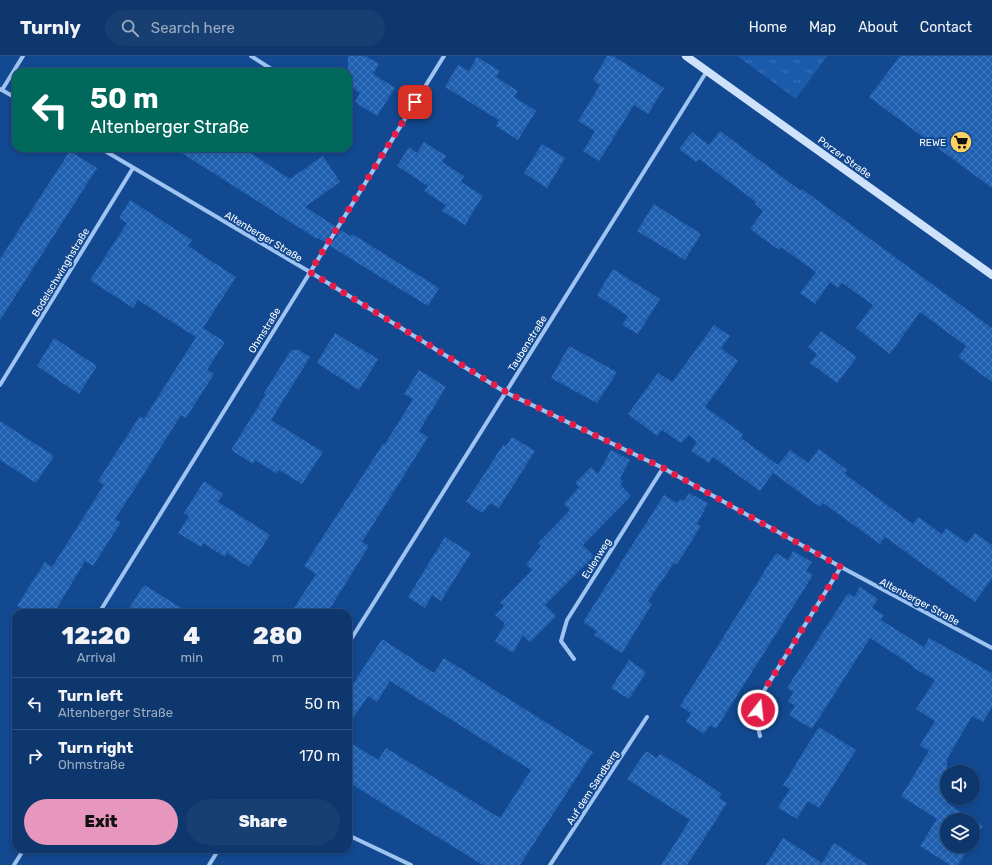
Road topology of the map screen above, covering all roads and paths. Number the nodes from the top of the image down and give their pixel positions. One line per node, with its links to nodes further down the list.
1 (23, 56): 5 (street)
2 (251, 56): 6 (street)
3 (444, 56): 13 (street, Ohmstraße)
4 (686, 56): 7 (main road, Porzer Straße)
5 (15, 68)
6 (270, 68)
7 (707, 71): 14 (main road, Porzer Straße); 16 (street, Taubenstraße)
8 (12, 72): 9 (street)
9 (1, 89): 10 (street)
10 (12, 96)
11 (107, 152): 12 (street, Altenberger Straße)
12 (133, 168): 13 (street, Altenberger Straße); 15 (street, Bodelschwinghstraße)
13 (310, 272): 16 (street, Altenberger Straße); 19 (street, Ohmstraße)
14 (992, 275)
15 (0, 385)
16 (506, 392): 17 (street, Altenberger Straße); 20 (street, Taubenstraße)
17 (663, 468): 18 (street, Altenberger Straße); 22 (street, Eulenweg)
18 (841, 567): 21 (street, Altenberger Straße); 24 (street)
19 (101, 609)
20 (352, 638)
21 (992, 648)
22 (574, 659)
23 (647, 717): 31 (street, Auf dem Sandberg)
24 (760, 736)
25 (352, 837): 30 (street)
26 (22, 853): 28 (street)
27 (216, 853): 29 (street)
28 (14, 865)
29 (209, 865)
30 (411, 865)
31 (550, 865)

